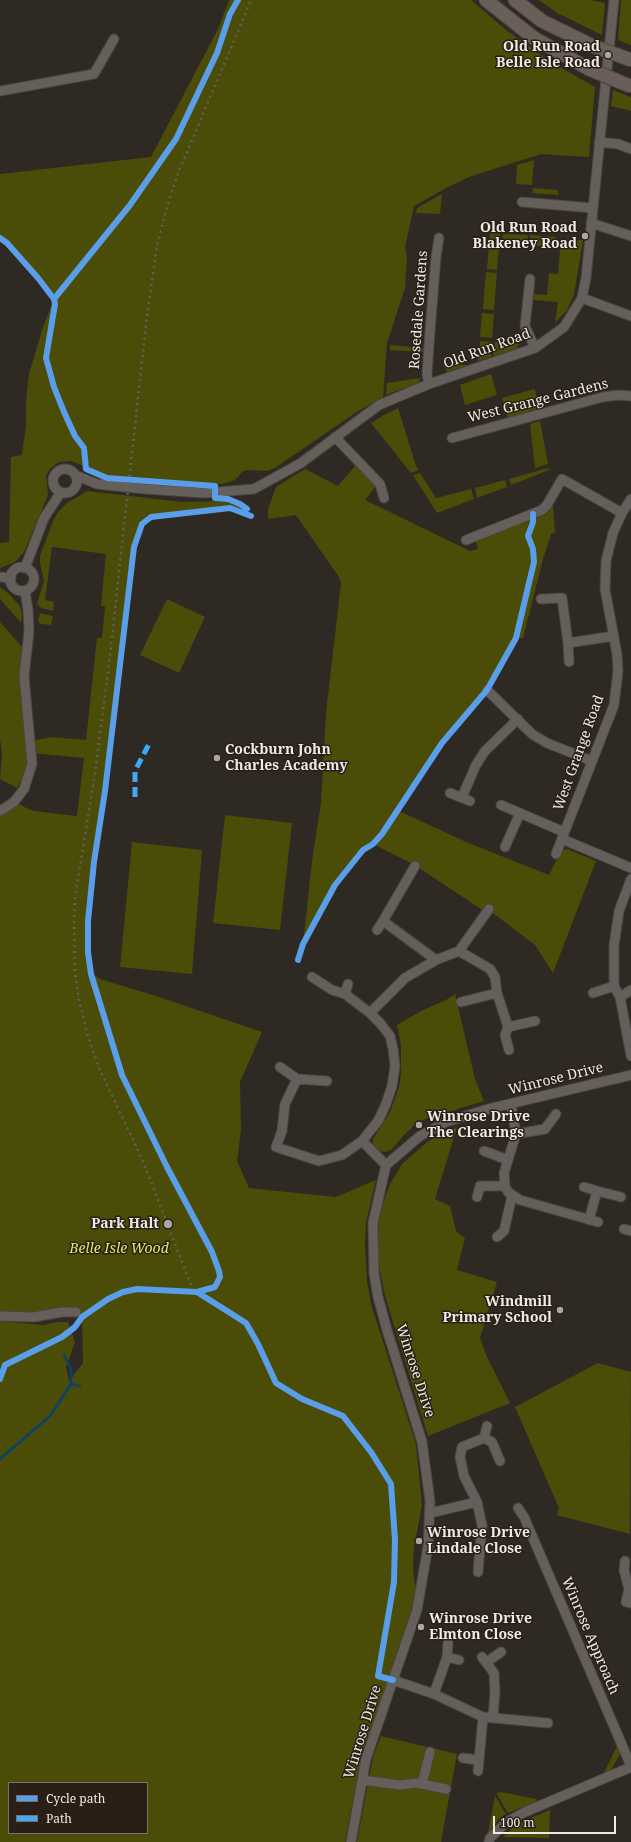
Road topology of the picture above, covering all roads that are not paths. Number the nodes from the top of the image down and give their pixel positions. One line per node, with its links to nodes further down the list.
1 (486, 0): 6 (highway, bridge)
2 (515, 0): 5 (highway, bridge)
3 (614, 0): 8 (street, Old Run Road)
4 (114, 39): 7 (street)
5 (631, 60)
6 (631, 87)
7 (0, 91)
8 (599, 142): 9 (street); 11 (street, Old Run Road)
9 (631, 149)
10 (522, 202): 11 (street)
11 (593, 208): 12 (street, Old Run Road)
12 (592, 223): 13 (street); 16 (street, Old Run Road)
13 (631, 236)
14 (439, 238): 19 (street, Rosedale Gardens)
15 (530, 279): 18 (street)
16 (582, 298): 17 (street); 18 (street, Old Run Road)
17 (631, 316)
18 (535, 348): 19 (street, Old Run Road)
19 (429, 384): 21 (street, Old Run Road)
20 (631, 396): 22 (street, West Grange Gardens)
21 (335, 437): 24 (street, Old Run Road, bridge); 27 (street)
22 (452, 438)
23 (75, 475): 24 (street); 25 (street); 26 (street)
24 (97, 484): 25 (street)
25 (74, 489): 26 (street)
26 (61, 492): 31 (street)
27 (384, 498)
28 (631, 499): 29 (street, West Grange Road)
29 (622, 513): 30 (street); 36 (street, West Grange Road)
30 (466, 540)
31 (25, 568): 33 (street); 34 (street)
32 (0, 577): 33 (street)
33 (11, 578): 34 (street)
34 (25, 591): 44 (street)
35 (541, 599): 37 (street)
36 (614, 636): 37 (street); 41 (street, West Grange Road)
37 (568, 643): 38 (street)
38 (569, 662)
39 (488, 690): 40 (street)
40 (518, 719): 41 (street); 42 (street)
41 (592, 761): 46 (street, West Grange Road)
42 (450, 793)
43 (501, 805): 45 (street)
44 (0, 811)
45 (520, 813): 46 (street); 47 (street)
46 (563, 835): 48 (street, West Grange Road); 50 (street)
47 (505, 847)
48 (556, 854)
49 (416, 866): 53 (street)
50 (631, 868)
51 (631, 879): 59 (street)
52 (489, 909): 55 (street)
53 (383, 921): 54 (street); 56 (street)
54 (376, 930)
55 (459, 951): 56 (street); 61 (street)
56 (436, 960): 66 (street)
57 (312, 977): 63 (street)
58 (348, 984): 63 (street)
59 (614, 986): 62 (street); 64 (street)
60 (631, 990): 64 (street)
61 (497, 993): 65 (street); 68 (street)
62 (593, 993)
63 (345, 994): 66 (street)
64 (620, 996): 70 (street)
65 (461, 1002)
66 (370, 1013): 78 (street)
67 (535, 1021): 68 (street)
68 (508, 1027): 69 (street)
69 (509, 1050)
70 (631, 1056)
71 (280, 1067): 73 (street)
72 (631, 1075): 75 (street, Winrose Drive)
73 (297, 1079): 74 (street); 78 (street)
74 (327, 1080)
75 (511, 1105): 77 (street); 81 (street, Winrose Drive)
76 (556, 1114): 77 (street)
77 (516, 1134): 80 (street)
78 (362, 1141): 81 (street)
79 (484, 1151): 80 (street)
80 (508, 1160): 82 (street)
81 (386, 1165): 96 (street, Winrose Drive)
82 (505, 1186): 85 (street); 86 (street)
83 (584, 1187): 84 (street)
84 (597, 1191): 85 (street); 87 (street)
85 (512, 1196): 88 (street)
86 (477, 1197)
87 (621, 1197)
88 (497, 1237)
89 (76, 1312): 90 (street)
90 (0, 1316)
91 (487, 1426): 92 (street)
92 (484, 1438): 93 (street); 94 (street)
93 (500, 1461)
94 (477, 1502): 96 (street); 98 (street)
95 (518, 1508): 112 (street, Winrose Approach)
96 (430, 1513): 104 (street, Winrose Drive)
97 (625, 1561): 99 (street)
98 (478, 1572)
99 (631, 1603)
100 (448, 1643): 102 (street)
101 (501, 1652): 107 (street)
102 (447, 1658): 103 (street); 105 (street)
103 (459, 1660)
104 (393, 1680): 105 (street); 114 (street, Winrose Drive)
105 (434, 1694): 106 (street)
106 (483, 1717): 107 (street); 111 (street)
107 (493, 1718): 108 (street)
108 (548, 1723)
109 (430, 1752): 115 (street)
110 (463, 1758): 111 (street)
111 (478, 1760): 113 (street)
112 (631, 1767): 118 (street)
113 (478, 1771)
114 (362, 1780): 115 (street); 117 (street, Winrose Drive)
115 (422, 1784): 116 (street)
116 (446, 1789)
117 (350, 1842)
118 (489, 1842)

